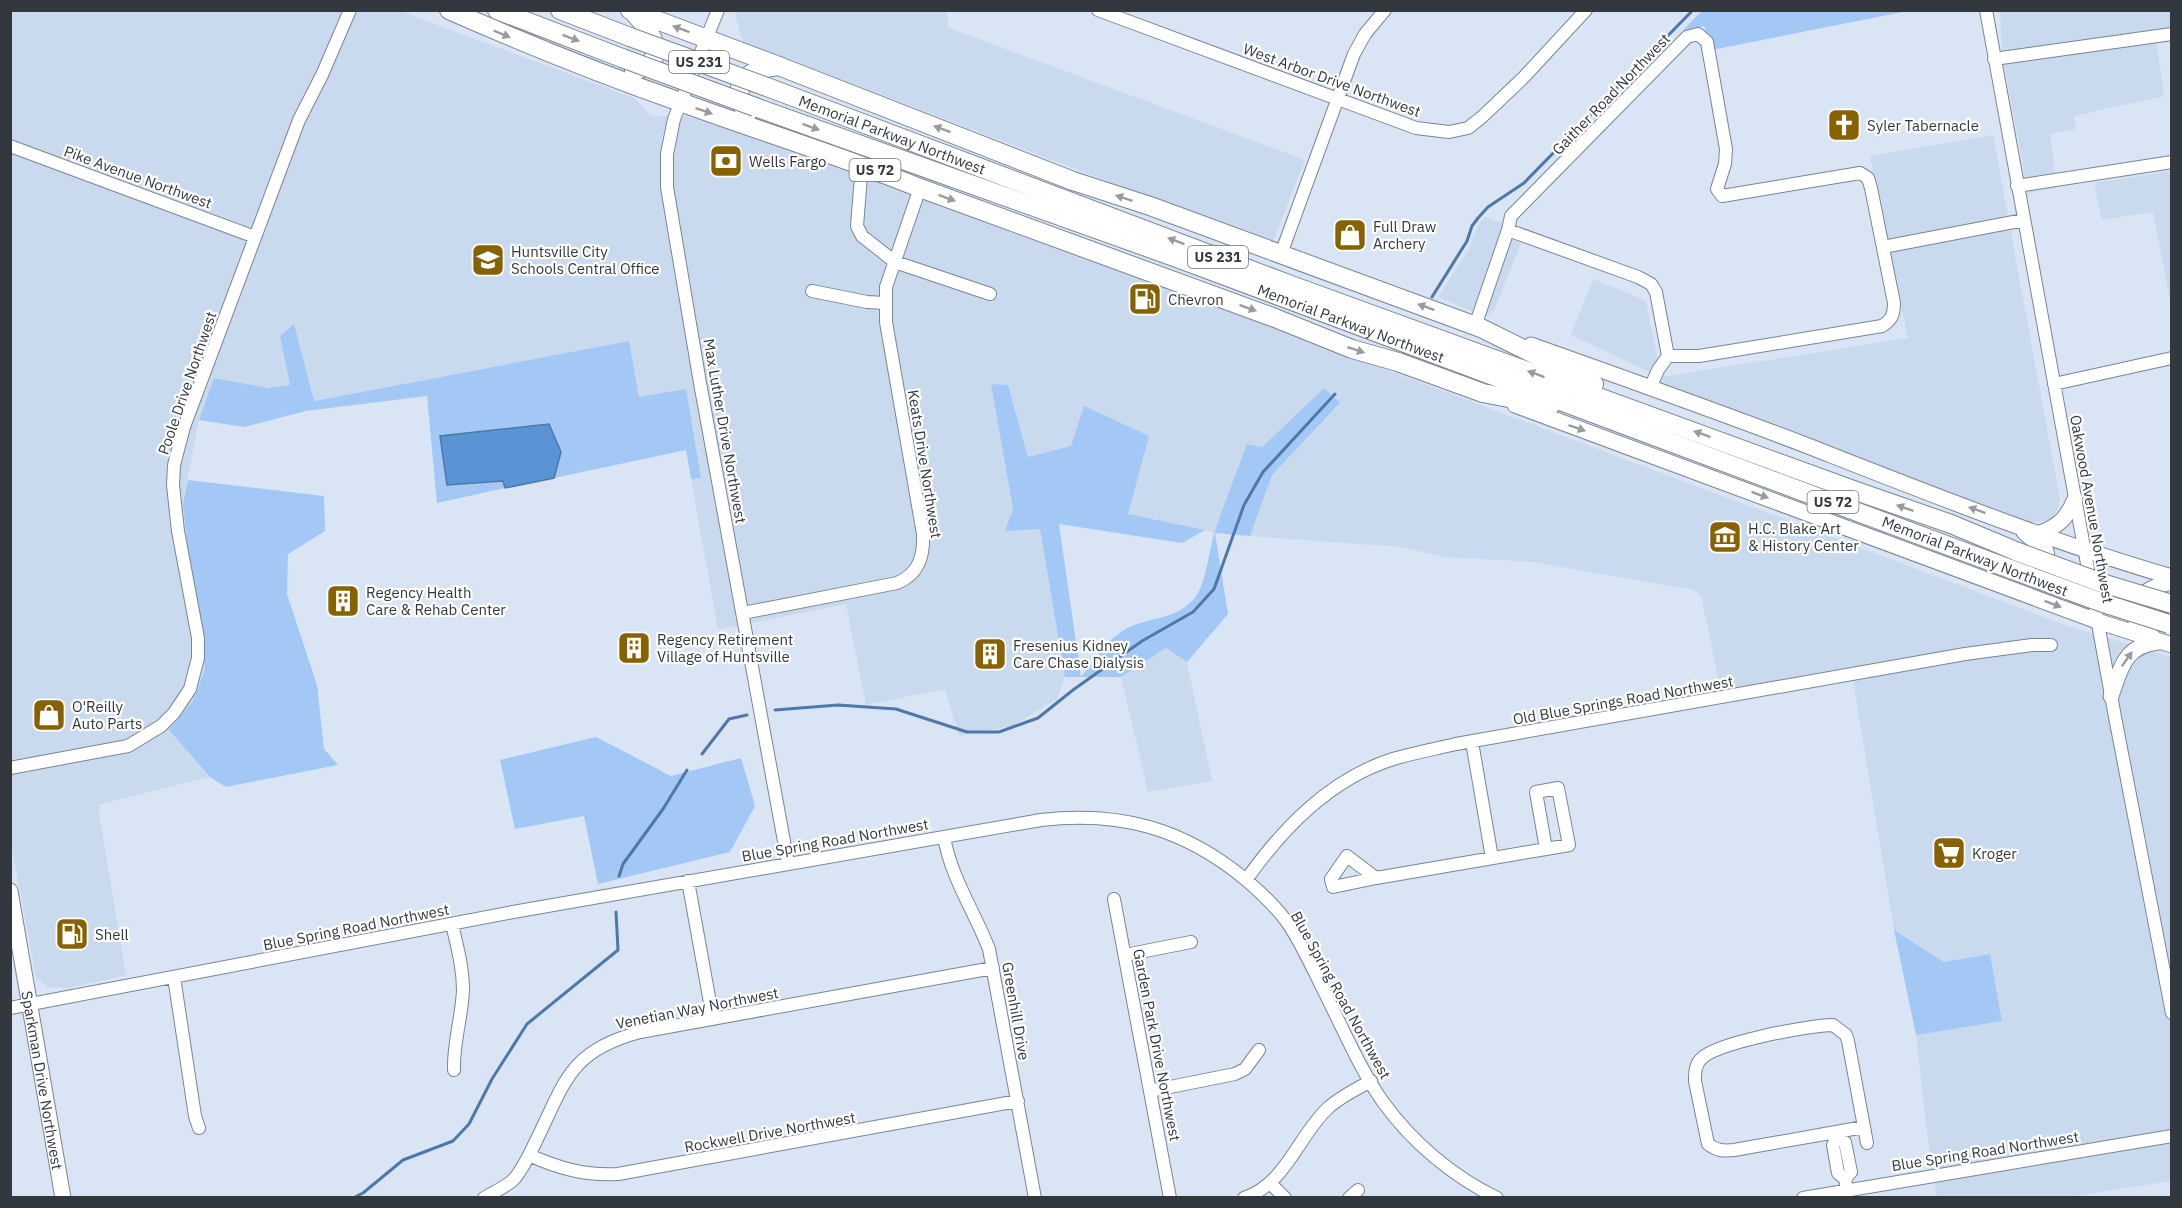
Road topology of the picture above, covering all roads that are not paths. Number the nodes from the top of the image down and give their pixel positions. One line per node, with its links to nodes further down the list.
1 (350, 10): 27 (street, Poole Drive Northwest)
2 (448, 10): 15 (highway, US 72, one-way to 15)
3 (497, 10): 24 (highway, Memorial Parkway Northwest / US 231, one-way to 24, bridge)
4 (560, 10): 41 (highway, Memorial Parkway Northwest / US 231, one-way to 4, bridge)
5 (718, 10): 12 (street, Max Luther Drive Northwest)
6 (1098, 10): 16 (street, West Arbor Drive Northwest)
7 (1385, 10): 16 (street)
8 (1586, 10): 16 (street, West Arbor Drive Northwest)
9 (1987, 10): 13 (street, Oakwood Avenue Northwest)
10 (632, 11): 12 (highway, US 72, one-way to 10); 15 (highway)
11 (2172, 34): 13 (street)
12 (707, 38): 14 (highway, US 72); 17 (street, Max Luther Drive Northwest)
13 (1994, 59): 22 (street, Oakwood Avenue Northwest)
14 (779, 66): 18 (highway); 29 (highway, US 72, one-way to 14)
15 (612, 77): 17 (highway, US 72)
16 (1337, 99): 29 (street)
17 (680, 102): 18 (highway, US 72, one-way to 18); 51 (street, Max Luther Drive Northwest)
18 (757, 130): 21 (highway, US 72)
19 (10, 146): 27 (street, Pike Avenue Northwest)
20 (2172, 162): 22 (street)
21 (862, 164): 23 (highway, US 72); 30 (street)
22 (2018, 186): 25 (street, Oakwood Avenue Northwest)
23 (920, 188): 30 (street, Keats Drive Northwest); 31 (highway, US 72, one-way to 31)
24 (1008, 198): 31 (highway); 42 (highway, Memorial Parkway Northwest / US 231)
25 (2024, 220): 28 (street); 38 (street, Oakwood Avenue Northwest)
26 (1508, 230): 28 (street, Gaither Road Northwest); 35 (street, Gaither Road Northwest); 36 (street)
27 (255, 237): 58 (street, Poole Drive Northwest)
28 (1883, 247): 36 (street, Gaither Road Northwest)
29 (1281, 254): 35 (highway, US 72, one-way to 29)
30 (895, 262): 33 (street); 34 (street, Keats Drive Northwest)
31 (1134, 266): 40 (highway, US 72, one-way to 40)
32 (812, 291): 34 (street)
33 (990, 294)
34 (885, 303): 51 (street, Keats Drive Northwest)
35 (1478, 327): 39 (main road); 41 (highway, US 72)
36 (1668, 356): 39 (street)
37 (2172, 358): 38 (street)
38 (2054, 384): 43 (street, Oakwood Avenue Northwest)
39 (1650, 388): 44 (main road, one-way to 39)
40 (1483, 393): 42 (highway, US 72); 49 (main road, one-way to 49)
41 (1670, 422): 50 (highway, Memorial Parkway Northwest / US 72, one-way to 41, bridge)
42 (1653, 434): 53 (highway, Memorial Parkway Northwest / US 72, bridge)
43 (2075, 499): 45 (main road); 46 (street, Oakwood Avenue Northwest)
44 (2011, 523): 45 (main road); 49 (main road)
45 (2040, 533): 46 (main road)
46 (2084, 549): 47 (main road); 52 (street, Oakwood Avenue Northwest)
47 (2172, 577)
48 (2172, 582): 54 (main road)
49 (1999, 584): 52 (main road, one-way to 52)
50 (2172, 604)
51 (743, 613): 62 (street, Max Luther Drive Northwest)
52 (2097, 621): 54 (main road); 56 (street, Oakwood Avenue Northwest)
53 (2170, 625)
54 (2166, 643): 56 (main road, one-way to 54)
55 (2051, 645): 57 (street, Old Blue Springs Road Northwest)
56 (2111, 696): 75 (street, Oakwood Avenue Northwest)
57 (1472, 741): 61 (street); 64 (street, Old Blue Springs Road Northwest)
58 (10, 768)
59 (944, 837): 62 (street, Blue Spring Road Northwest); 64 (street, Blue Spring Road Northwest); 71 (street, Greenhill Drive)
60 (1546, 849): 60 (street); 61 (street)
61 (1492, 858): 63 (street)
62 (788, 863): 65 (street, Blue Spring Road Northwest)
63 (1376, 878)
64 (1246, 880): 79 (street, Blue Spring Road Northwest)
65 (688, 881): 68 (street, Blue Spring Road Northwest); 76 (street)
66 (10, 891): 73 (main road, Sparkman Drive Northwest)
67 (1114, 899): 70 (street, Garden Park Drive Northwest)
68 (452, 924): 72 (street, Blue Spring Road Northwest); 78 (street)
69 (1191, 942): 70 (street)
70 (1125, 955): 80 (street, Garden Park Drive Northwest)
71 (993, 968): 76 (street, Venetian Way Northwest); 81 (street, Greenhill Drive)
72 (174, 977): 73 (street, Blue Spring Road Northwest); 83 (street)
73 (30, 1004): 74 (street, Blue Spring Road Northwest); 90 (main road, Sparkman Drive Northwest)
74 (10, 1008)
75 (2172, 1013)
76 (713, 1019): 87 (street, Venetian Way Northwest)
77 (1259, 1050): 80 (street)
78 (454, 1070)
79 (1371, 1081): 88 (street); 96 (street, Blue Spring Road Northwest)
80 (1150, 1091): 93 (street, Garden Park Drive Northwest)
81 (1018, 1101): 87 (street, Rockwell Drive Northwest); 92 (street, Greenhill Drive)
82 (1864, 1127): 84 (street); 84 (street); 86 (street)
83 (199, 1128)
84 (1837, 1135): 89 (street)
85 (2172, 1136): 89 (street, Blue Spring Road Northwest)
86 (1867, 1143)
87 (529, 1155): 91 (street, Venetian Way Northwest)
88 (1270, 1183): 94 (street); 95 (street)
89 (1846, 1185): 97 (street, Blue Spring Road Northwest)
90 (63, 1197)
91 (484, 1197)
92 (1035, 1197)
93 (1170, 1197)
94 (1244, 1197)
95 (1285, 1197)
96 (1497, 1197)
97 (1803, 1197)

